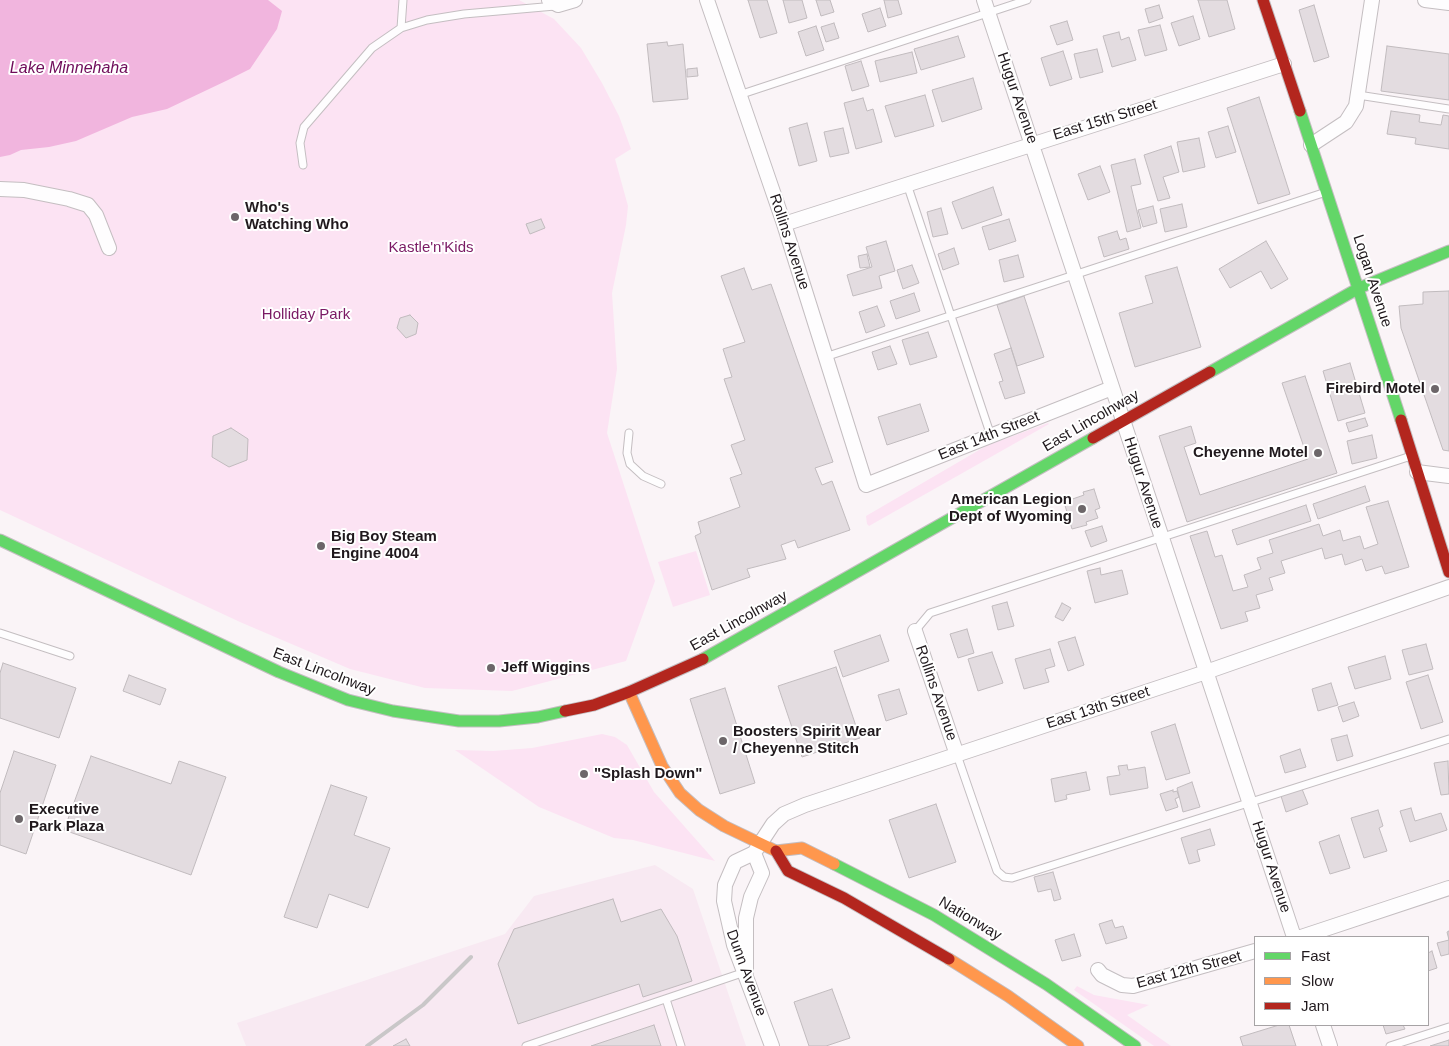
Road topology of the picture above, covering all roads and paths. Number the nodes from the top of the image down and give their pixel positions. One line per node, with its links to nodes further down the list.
1 (403, 0): 11 (lane)
2 (575, 0): 8 (street)
3 (707, 0): 13 (street, Rollins Avenue)
4 (1027, 0): 10 (lane)
5 (1263, 0): 12 (main road, Logan Avenue)
6 (1372, 0): 14 (street)
7 (1425, 0): 9 (street)
8 (553, 3): 11 (lane)
9 (1449, 3)
10 (986, 6): 13 (lane); 16 (street, Hugur Avenue)
11 (401, 28): 18 (lane)
12 (1284, 64): 16 (street, East 15th Street); 17 (main road, Logan Avenue)
13 (740, 94): 22 (street, Rollins Avenue)
14 (1358, 95): 15 (lane); 17 (street)
15 (1449, 109)
16 (1032, 143): 19 (street, East 15th Street); 25 (street, Hugur Avenue)
17 (1311, 145): 21 (main road, Logan Avenue)
18 (303, 165)
19 (907, 184): 22 (street, East 15th Street); 27 (lane)
20 (0, 189): 23 (street)
21 (1326, 191): 25 (lane); 26 (main road, Logan Avenue)
22 (784, 224): 28 (street, Rollins Avenue)
23 (109, 248)
24 (1449, 251): 26 (main road, East Lincolnway)
25 (1075, 274): 27 (lane); 29 (street, Hugur Avenue)
26 (1359, 288): 30 (main road, East Lincolnway); 33 (main road, Logan Avenue)
27 (952, 315): 28 (lane); 32 (lane)
28 (825, 357): 37 (street, Rollins Avenue)
29 (1112, 388): 30 (street, Hugur Avenue); 32 (street, East 14th Street)
30 (1122, 421): 38 (street, Hugur Avenue); 46 (main road, East Lincolnway)
31 (629, 433): 36 (lane)
32 (990, 436): 37 (street, East 14th Street)
33 (1412, 456): 34 (main road, Logan Avenue); 38 (lane)
34 (1417, 472): 35 (street); 40 (main road, Logan Avenue)
35 (1449, 476)
36 (661, 484)
37 (866, 485)
38 (1161, 537): 42 (lane); 45 (street, Hugur Avenue)
39 (0, 540): 46 (main road, East Lincolnway)
40 (1449, 572)
41 (1449, 587): 45 (street, East 13th Street)
42 (915, 631): 48 (street, Rollins Avenue)
43 (0, 633): 44 (lane)
44 (70, 656)
45 (1206, 672): 48 (street, East 13th Street); 49 (street, Hugur Avenue)
46 (629, 692): 50 (main road)
47 (1449, 739): 49 (lane)
48 (957, 754): 49 (lane); 50 (street, East 13th Street)
49 (1249, 803): 53 (street, Hugur Avenue)
50 (757, 848): 51 (main road); 57 (street); 57 (street, Dunn Avenue)
51 (776, 851): 64 (main road); 65 (main road, Nationway)
52 (1449, 888): 54 (street)
53 (1294, 936)
54 (1304, 936)
55 (1254, 951): 56 (street, East 12th Street)
56 (1098, 970)
57 (746, 972): 58 (lane); 63 (street, Dunn Avenue)
58 (666, 999): 61 (lane); 62 (lane)
59 (1323, 1026): 66 (street)
60 (1449, 1027): 67 (lane)
61 (526, 1046)
62 (681, 1046)
63 (772, 1046)
64 (1078, 1046)
65 (1135, 1046)
66 (1330, 1046)
67 (1390, 1046)

